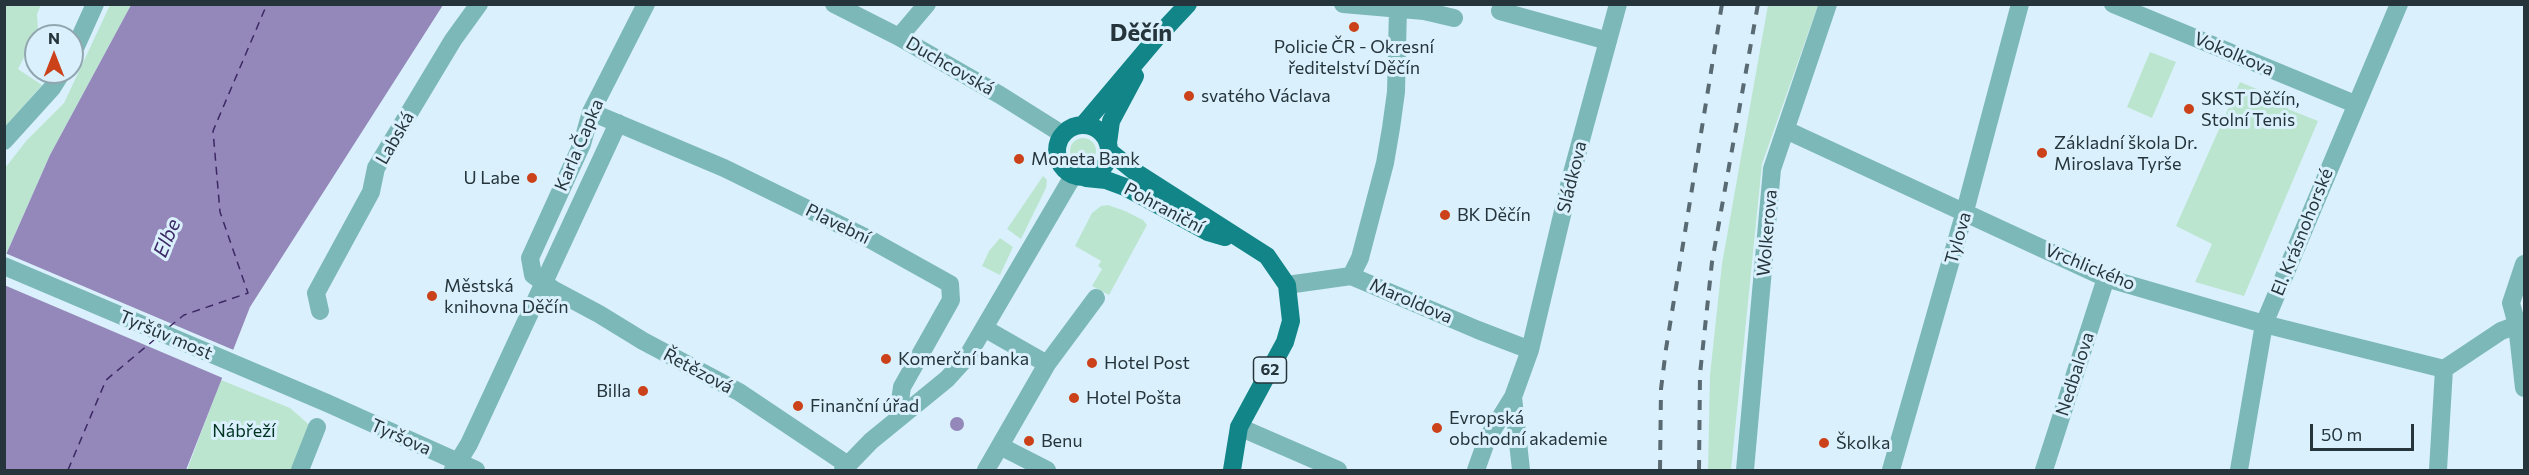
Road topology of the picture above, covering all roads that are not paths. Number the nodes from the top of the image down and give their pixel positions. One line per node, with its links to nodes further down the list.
1 (94, 4): 16 (street)
2 (479, 4): 39 (street, Labská)
3 (646, 4): 22 (street, Karla Čapka)
4 (834, 4): 18 (street, Duchcovská)
5 (927, 4): 18 (street)
6 (1188, 4): 17 (main road)
7 (1343, 4): 13 (street)
8 (1618, 4): 19 (street, Sládkova)
9 (1828, 4): 25 (street, Wolkerova)
10 (2020, 4): 30 (street, Tylova)
11 (2113, 4): 21 (street, Vokolkova)
12 (2399, 4): 21 (street, El. Krásnohorské)
13 (1398, 8): 15 (street); 34 (street)
14 (1500, 11): 19 (street)
15 (1454, 18)
16 (84, 27)
17 (1159, 35): 24 (main road); 28 (main road)
18 (899, 37): 26 (street, Duchcovská)
19 (1608, 41): 43 (street, Sládkova)
20 (54, 84): 27 (street)
21 (2355, 104): 40 (street, El. Krásnohorské)
22 (591, 112): 23 (street, Plavební); 36 (street, Karla Čapka)
23 (618, 123): 36 (street, Karla Čapka); 49 (street, Plavební)
24 (1083, 124): 26 (main road); 28 (main road)
25 (1786, 130): 30 (street, Vrchlického); 63 (street, Wolkerova)
26 (1062, 134): 29 (main road)
27 (4, 141)
28 (1108, 147): 29 (main road); 31 (main road, Pohraniční / 62)
29 (1079, 177): 31 (main road, Pohraniční / 62); 42 (street)
30 (1965, 212): 35 (street, Vrchlického); 64 (street, Tylova)
31 (1241, 242): 37 (main road, Pohraniční / 62)
32 (2524, 264): 41 (street)
33 (4, 266): 48 (street, Tyršův most)
34 (1351, 276): 37 (street, Maroldova); 43 (street, Maroldova)
35 (2106, 278): 40 (street, Vrchlického); 65 (street, Nedbalova)
36 (544, 284): 53 (street, Karla Čapka); 54 (street, Řetězová)
37 (1287, 285): 50 (main road, Pohraniční / 62)
38 (1096, 298): 44 (street)
39 (321, 311)
40 (2264, 324): 45 (street, Vrchlického); 66 (street, El. Krásnohorské)
41 (2517, 325): 45 (street); 46 (street)
42 (984, 328): 44 (street); 49 (street)
43 (1530, 350): 47 (street, Sládkova)
44 (1047, 364): 52 (street)
45 (2444, 369): 67 (street)
46 (2524, 388)
47 (1513, 397): 61 (street); 62 (street)
48 (327, 403): 53 (street, Tyršova)
49 (901, 416): 54 (street)
50 (1239, 427): 59 (main road, Pohraniční / 62); 60 (street)
51 (317, 428): 55 (street)
52 (1000, 446): 57 (street); 58 (street)
53 (455, 466): 56 (street, Tyršova)
54 (845, 468)
55 (300, 471)
56 (476, 471)
57 (986, 471)
58 (1047, 471)
59 (1232, 471)
60 (1338, 471)
61 (1476, 471)
62 (1521, 471)
63 (1745, 471)
64 (1891, 471)
65 (2044, 471)
66 (2239, 471)
67 (2438, 471)

